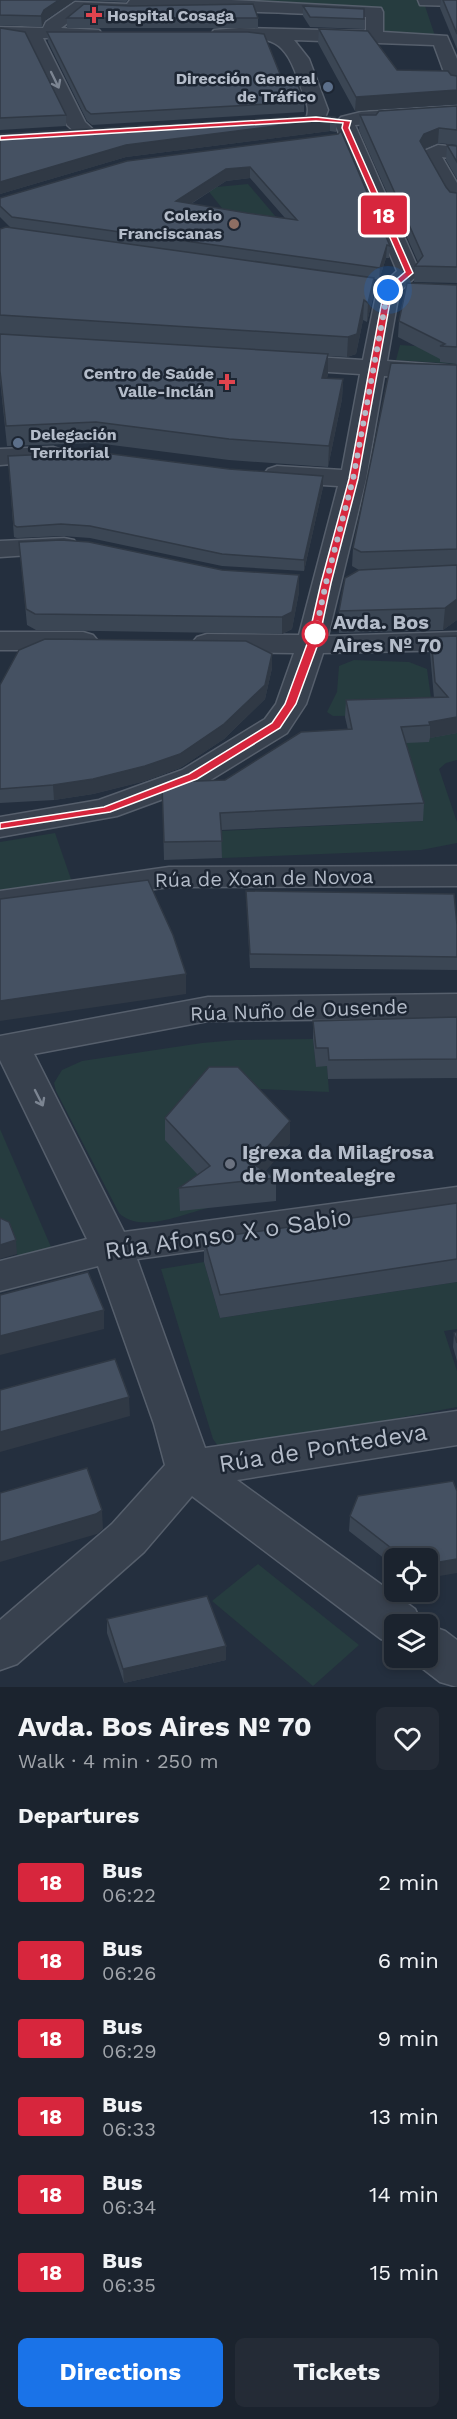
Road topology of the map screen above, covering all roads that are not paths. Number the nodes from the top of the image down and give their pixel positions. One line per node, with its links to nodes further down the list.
1 (426, 1): 2 (street)
2 (457, 1)
3 (140, 3): 6 (street); 11 (street)
4 (0, 18): 6 (street)
5 (0, 32): 6 (street)
6 (41, 33): 7 (street); 21 (street, one-way to 21)
7 (113, 34)
8 (204, 34): 10 (street)
9 (325, 34): 10 (street); 11 (street); 12 (street)
10 (257, 35): 12 (street)
11 (374, 36): 13 (street); 15 (street)
12 (286, 43): 16 (street)
13 (385, 53)
14 (433, 77): 15 (street)
15 (455, 80)
16 (316, 113): 17 (street); 18 (street); 19 (street); 20 (street)
17 (372, 117): 18 (street); 20 (street)
18 (454, 118): 20 (street)
19 (296, 120)
20 (344, 131): 24 (street)
21 (58, 133)
22 (457, 153): 23 (street)
23 (457, 201)
24 (379, 289): 25 (street); 27 (street)
25 (425, 290)
26 (258, 360): 27 (street)
27 (375, 367): 28 (street); 32 (street)
28 (457, 373)
29 (72, 454): 30 (street)
30 (0, 457)
31 (252, 472): 32 (street)
32 (353, 479): 39 (street)
33 (90, 548): 34 (street)
34 (0, 549)
35 (0, 638): 37 (street)
36 (457, 641): 39 (street)
37 (114, 642)
38 (184, 642): 39 (street)
39 (312, 644): 40 (street)
40 (0, 827)
41 (457, 876): 42 (street, Rúa de Xoan de Novoa)
42 (0, 901)
43 (457, 1006): 44 (street, Rúa Nuño de Ousende)
44 (6, 1047): 46 (street, one-way to 46)
45 (457, 1201): 46 (street, Rúa Afonso X o Sabio)
46 (112, 1248): 47 (street, Rúa Afonso X o Sabio); 49 (street)
47 (0, 1276)
48 (457, 1428): 49 (street, Rúa de Pontedeva)
49 (189, 1469): 50 (street); 51 (street)
50 (385, 1614)
51 (0, 1649)
52 (438, 1653): 53 (street)
53 (457, 1667)

